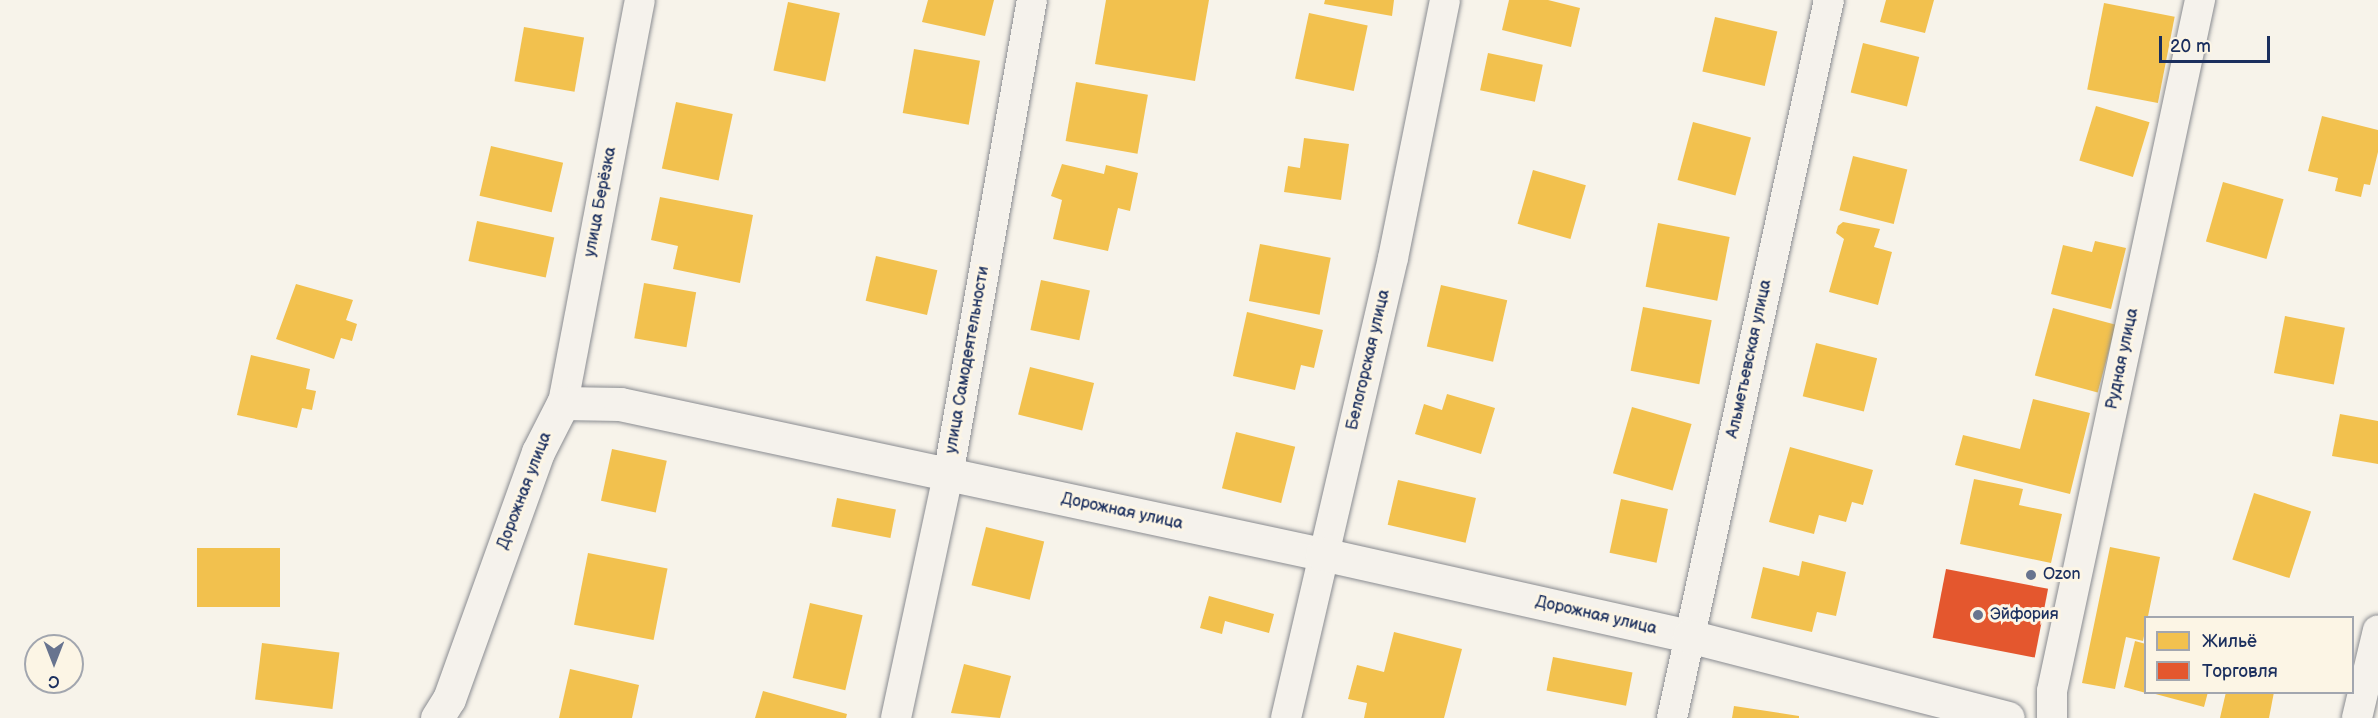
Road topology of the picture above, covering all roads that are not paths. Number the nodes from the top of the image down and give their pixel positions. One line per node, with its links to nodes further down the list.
1 (640, 0): 6 (street, улица Берёзка)
2 (1032, 0): 7 (street, улица Самодеятельности)
3 (1445, 0): 8 (street, Белогорская улица)
4 (1829, 0): 10 (street, Альметьевская улица)
5 (2200, 0): 16 (street, Рудная улица)
6 (563, 403): 7 (street, Дорожная улица); 11 (street, Дорожная улица)
7 (948, 476): 8 (street, Дорожная улица); 12 (street, улица Самодеятельности)
8 (1322, 554): 10 (street, Дорожная улица); 13 (street, Белогорская улица)
9 (2378, 630): 17 (street)
10 (1689, 636): 14 (street, Альметьевская улица); 15 (street, Дорожная улица)
11 (437, 718)
12 (896, 718)
13 (1286, 718)
14 (1672, 718)
15 (2008, 718)
16 (2052, 718)
17 (2357, 718)

